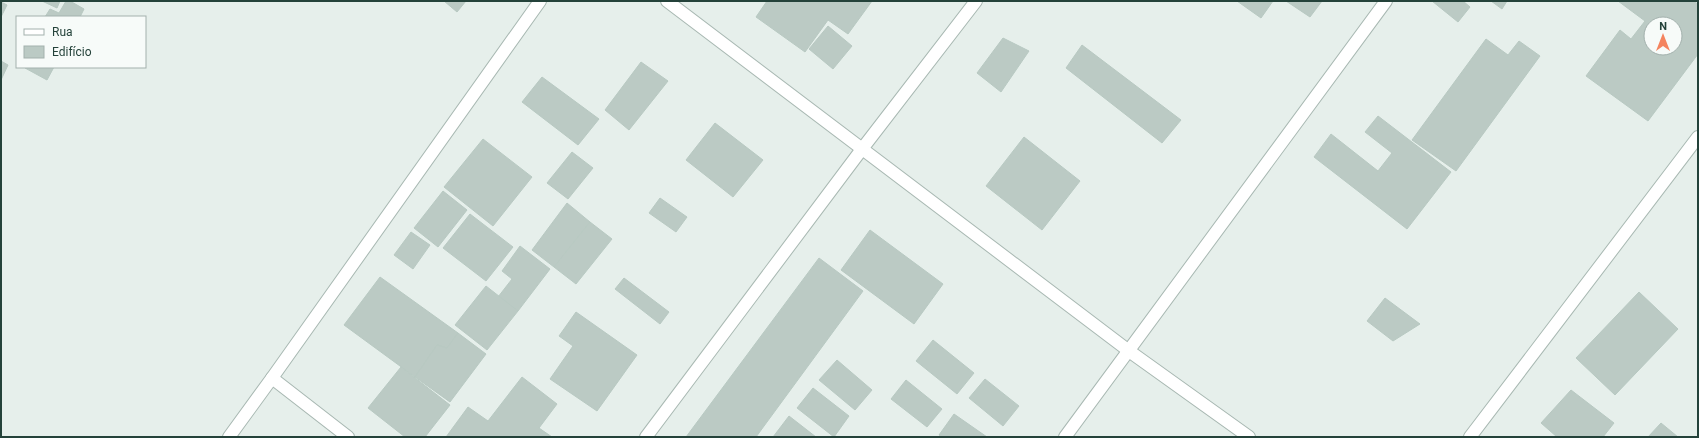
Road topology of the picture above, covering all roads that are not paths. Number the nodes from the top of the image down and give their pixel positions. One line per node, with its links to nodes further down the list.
1 (540, 1): 8 (street)
2 (667, 1): 6 (street)
3 (976, 1): 6 (street)
4 (1386, 1): 7 (street)
5 (1698, 137): 14 (street)
6 (862, 149): 7 (street); 11 (street)
7 (1129, 351): 12 (street); 13 (street)
8 (272, 378): 9 (street); 10 (street)
9 (229, 437)
10 (348, 437)
11 (646, 437)
12 (1065, 437)
13 (1249, 437)
14 (1470, 437)

